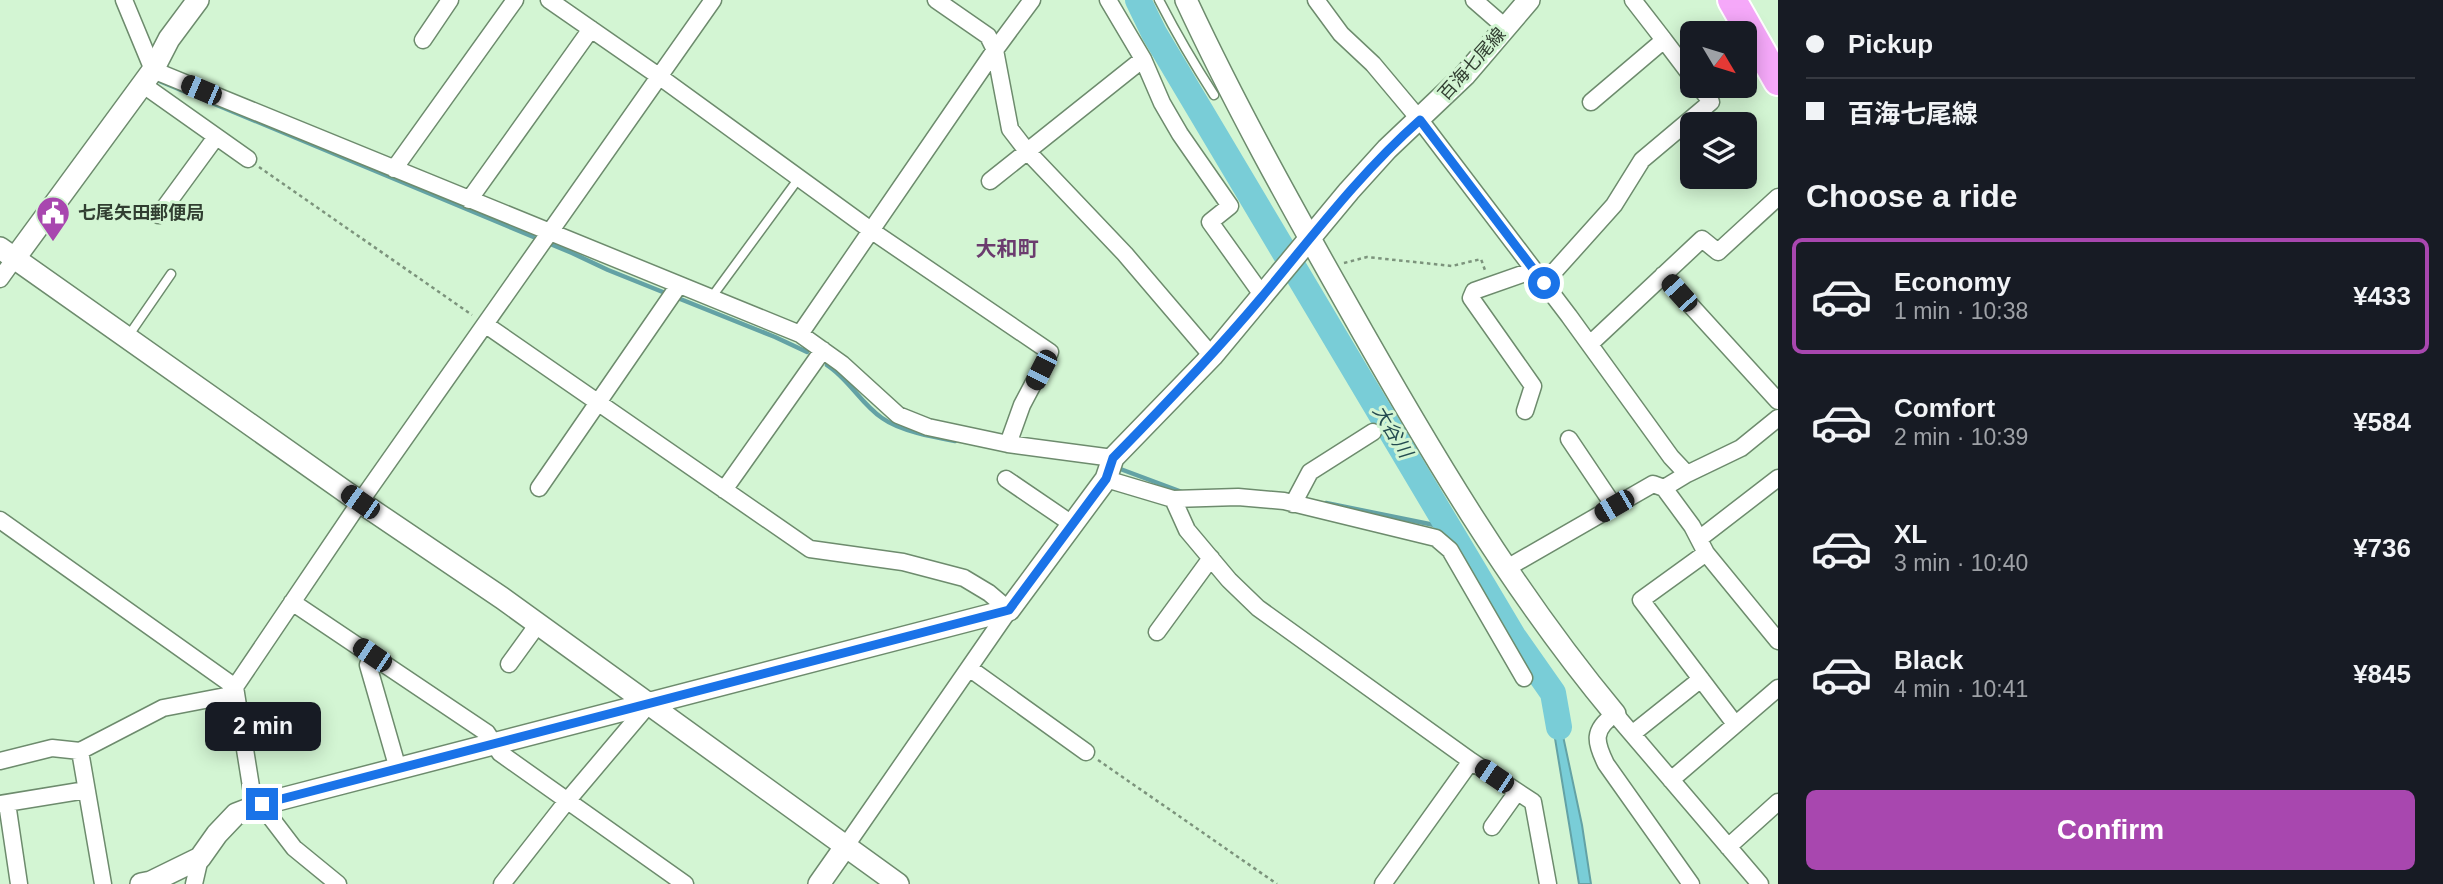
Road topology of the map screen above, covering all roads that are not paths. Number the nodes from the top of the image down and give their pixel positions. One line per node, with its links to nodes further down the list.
1 (124, 0): 24 (street)
2 (198, 0): 24 (street)
3 (450, 0): 19 (street)
4 (516, 0): 34 (street)
5 (549, 0): 18 (street)
6 (713, 0): 25 (street)
7 (936, 0): 21 (street)
8 (1032, 0): 21 (street)
9 (1108, 0): 22 (street)
10 (1159, 0): 27 (lane)
11 (1316, 0): 30 (street)
12 (1474, 0): 17 (street)
13 (1529, 0): 17 (street, 百海七尾線)
14 (1633, 0): 20 (street)
15 (1732, 0): 26 (highway)
16 (1189, 1): 42 (street)
17 (1505, 27): 30 (street, 百海七尾線)
18 (591, 29): 25 (street); 38 (street)
19 (423, 40)
20 (1664, 40): 23 (street); 29 (street)
21 (995, 50): 32 (street); 40 (street)
22 (1143, 59): 32 (street); 49 (street)
23 (1680, 61)
24 (148, 77): 31 (street); 34 (street); 43 (street)
25 (660, 77): 35 (street); 41 (street)
26 (1778, 81)
27 (1214, 95)
28 (1709, 98): 46 (street)
29 (1591, 102)
30 (1420, 120): 42 (street, 百海七尾線); 46 (street)
31 (216, 137): 33 (street); 39 (street)
32 (1027, 151): 36 (street); 56 (street)
33 (248, 159)
34 (394, 169): 38 (street)
35 (799, 178): 40 (street); 50 (lane)
36 (990, 181)
37 (1778, 197): 45 (street)
38 (469, 200): 41 (street)
39 (159, 215)
40 (872, 231): 52 (street); 63 (street)
41 (546, 239): 48 (street); 51 (street)
42 (1304, 244): 49 (street, 百海七尾線); 79 (street)
43 (7, 253): 47 (street); 53 (street)
44 (171, 275): 53 (lane)
45 (1663, 275): 54 (street); 57 (street)
46 (1539, 276): 54 (street); 59 (street)
47 (0, 279)
48 (679, 285): 50 (street); 58 (street)
49 (1263, 296): 56 (street, 百海七尾線)
50 (711, 298): 52 (street)
51 (486, 325): 58 (street); 72 (street)
52 (800, 334): 55 (street)
53 (127, 338): 72 (street)
54 (1590, 344): 65 (street)
55 (823, 350): 63 (street); 70 (street)
56 (1212, 356): 64 (street, 百海七尾線)
57 (1778, 401)
58 (598, 403): 68 (street); 70 (street)
59 (1525, 411)
60 (1778, 418): 65 (street)
61 (1373, 432): 73 (street)
62 (1569, 439): 74 (street)
63 (1008, 444): 64 (street)
64 (1110, 468): 71 (street); 76 (street, 百海七尾線)
65 (1687, 474): 69 (street)
66 (1006, 479): 76 (street)
67 (1775, 487): 77 (street)
68 (539, 488)
69 (1664, 488): 74 (street); 77 (street)
70 (724, 490): 81 (street)
71 (1173, 499): 73 (street); 78 (street)
72 (360, 502): 80 (street); 82 (street)
73 (1293, 504): 88 (street)
74 (1614, 506): 79 (street)
75 (0, 520): 91 (street)
76 (1072, 524): 81 (street, 百海七尾線)
77 (1703, 546): 84 (street); 89 (street)
78 (1211, 558): 83 (street); 100 (street)
79 (1507, 568): 93 (street)
80 (292, 602): 85 (street); 91 (street)
81 (1009, 610): 87 (street); 92 (street)
82 (538, 624): 86 (street); 92 (street)
83 (1157, 632)
84 (1778, 641)
85 (372, 655): 96 (street); 101 (street)
86 (509, 664)
87 (969, 668): 98 (street); 110 (street)
88 (1524, 678)
89 (1701, 679): 94 (street); 95 (street)
90 (1778, 688): 94 (street)
91 (236, 691): 97 (street); 108 (street)
92 (649, 704): 96 (street); 105 (street); 110 (street)
93 (1615, 714): 95 (street); 124 (street)
94 (1735, 724): 102 (street)
95 (1632, 734): 102 (street)
96 (496, 744): 101 (street); 105 (street)
97 (79, 751): 99 (street); 103 (street)
98 (1086, 752)
99 (0, 761)
100 (1471, 761): 104 (street); 122 (street)
101 (398, 769): 108 (street)
102 (1671, 780): 111 (street)
103 (86, 790): 106 (street); 114 (street)
104 (1517, 792): 109 (street); 123 (street)
105 (567, 801): 118 (street); 119 (street)
106 (3, 803): 113 (street)
107 (1778, 803): 111 (street)
108 (262, 804): 112 (street); 117 (street)
109 (1492, 827)
110 (845, 847): 120 (street); 121 (street)
111 (1728, 847): 125 (street)
112 (200, 858): 115 (street); 116 (street)
113 (19, 884)
114 (103, 884)
115 (141, 884)
116 (194, 884)
117 (338, 884)
118 (502, 884)
119 (685, 884)
120 (819, 884)
121 (898, 884)
122 (1383, 884)
123 (1548, 884)
124 (1691, 884)
125 (1760, 884)

